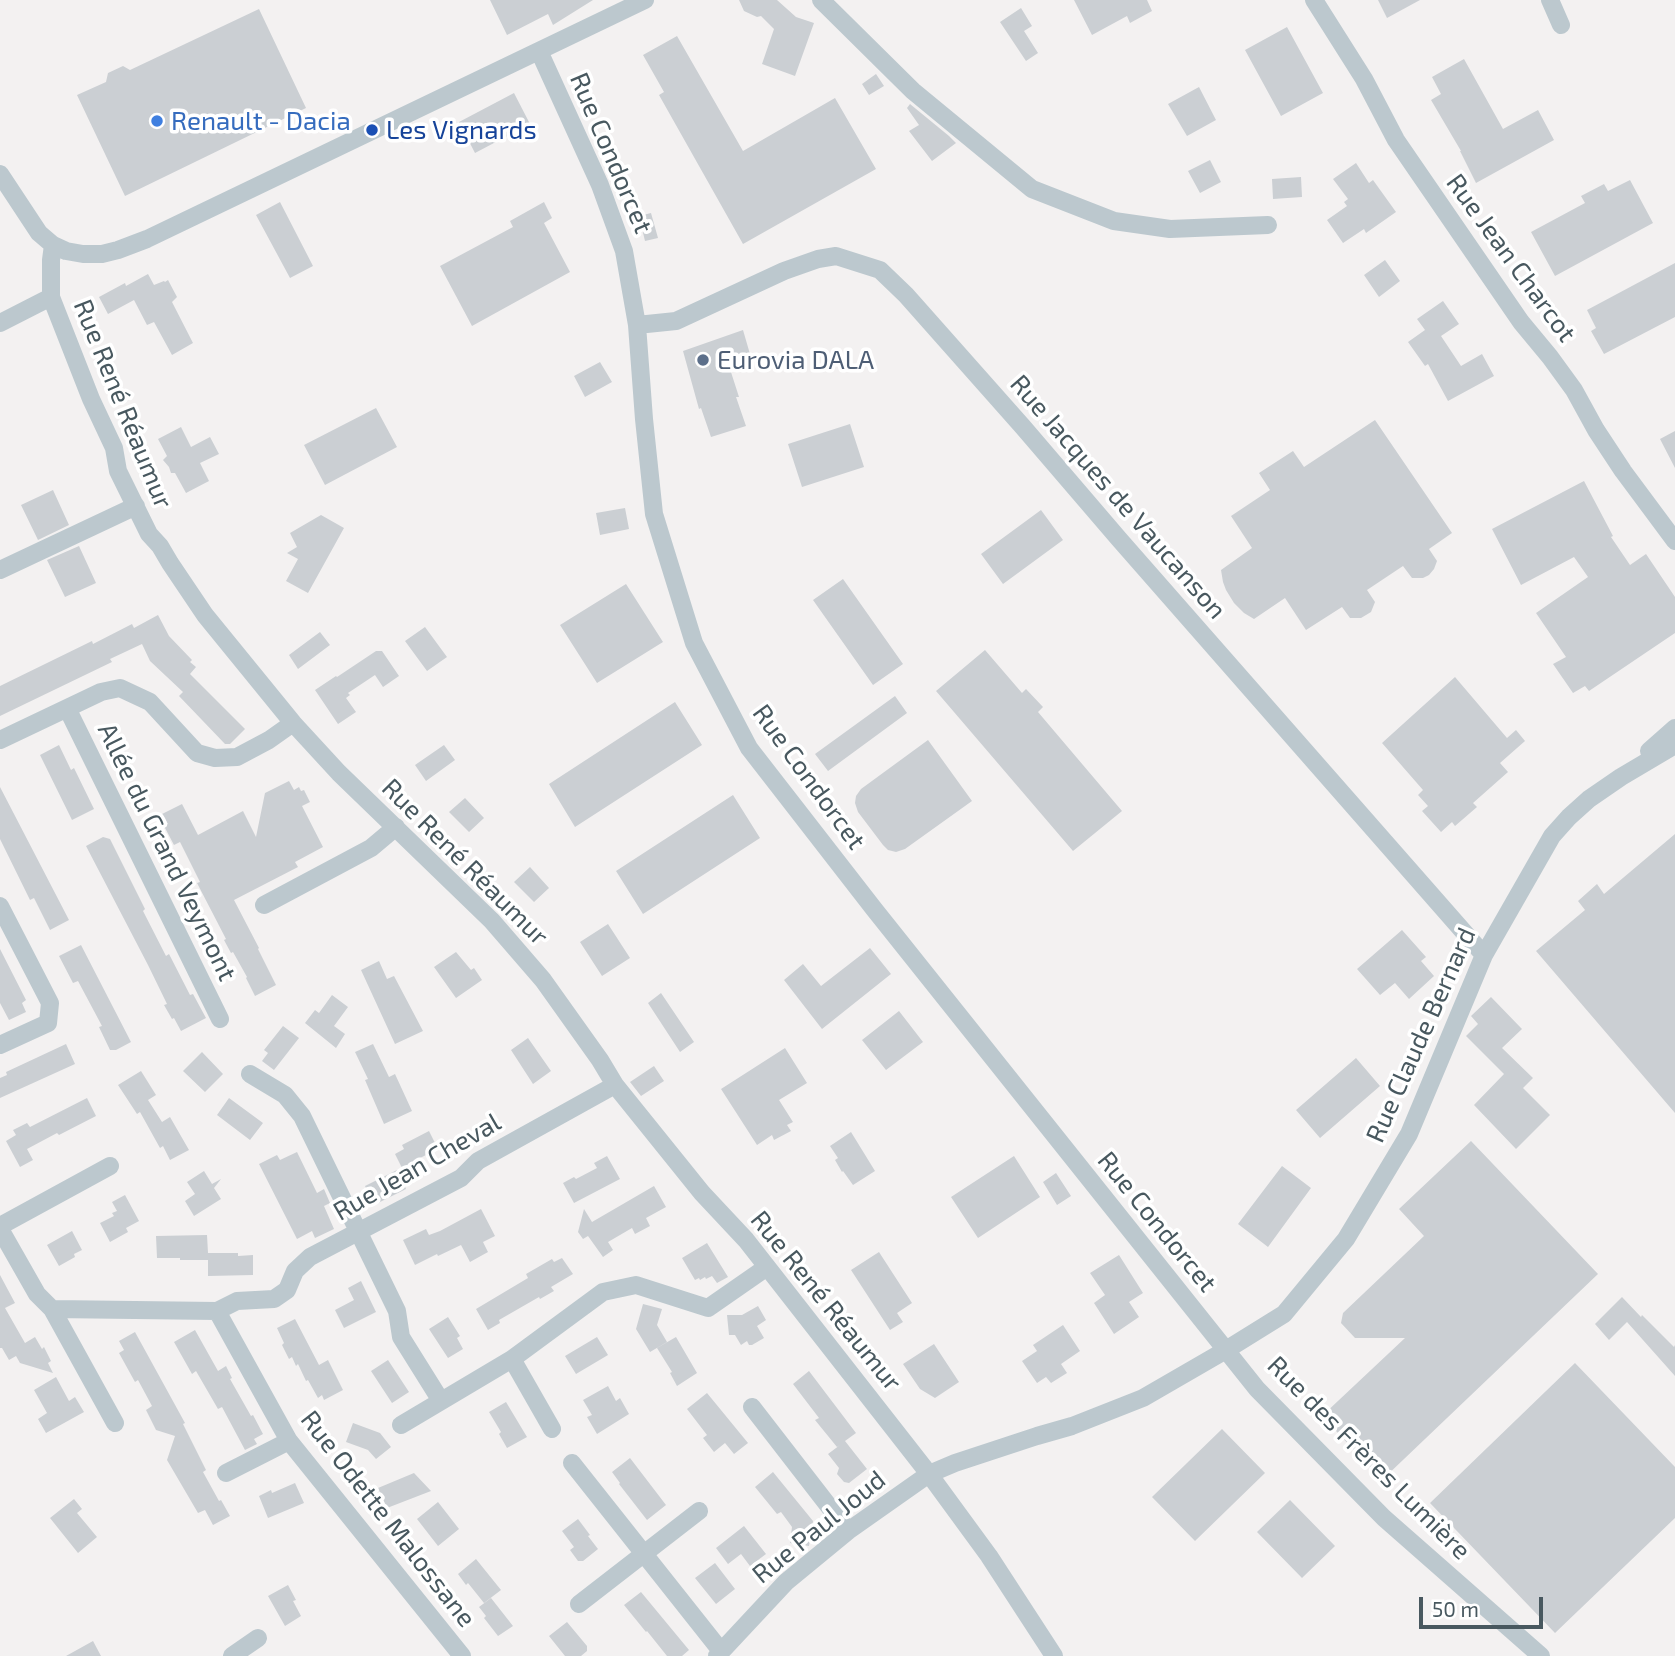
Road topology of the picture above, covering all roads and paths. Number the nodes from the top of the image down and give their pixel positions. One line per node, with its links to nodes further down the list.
1 (645, 0): 6 (street)
2 (821, 0): 8 (street)
3 (1314, 0): 14 (street, Rue Jean Charcot)
4 (1550, 0): 5 (street)
5 (1561, 25)
6 (539, 51): 9 (street); 12 (street, Rue Condorcet)
7 (0, 174): 9 (street)
8 (1268, 225)
9 (53, 245): 10 (street, Rue René Réaumur)
10 (51, 298): 11 (street); 13 (street, Rue René Réaumur)
11 (0, 323)
12 (637, 325): 25 (street, Rue Jacques de Vaucanson); 36 (street, Rue Condorcet)
13 (136, 506): 15 (street); 17 (street, Rue René Réaumur)
14 (1675, 541)
15 (0, 570)
16 (67, 708): 17 (street); 19 (street); 26 (street, Allée du Grand Veymont)
17 (293, 723): 22 (street, Rue René Réaumur)
18 (1675, 728): 21 (street)
19 (0, 740)
20 (1675, 745): 21 (street)
21 (1621, 777): 25 (street, Rue Claude Bernard)
22 (396, 827): 23 (street); 29 (street, Rue René Réaumur)
23 (264, 905)
24 (0, 906): 27 (street)
25 (1484, 954): 36 (street, Rue Claude Bernard)
26 (220, 1019)
27 (0, 1045)
28 (250, 1074): 32 (street)
29 (615, 1085): 32 (street, Rue Jean Cheval); 33 (street, Rue René Réaumur)
30 (110, 1166): 31 (street)
31 (0, 1228): 34 (street)
32 (358, 1232): 35 (street, Rue Jean Cheval); 38 (street)
33 (767, 1267): 37 (street); 46 (street, Rue René Réaumur)
34 (52, 1309): 35 (street); 40 (street)
35 (217, 1311): 43 (street, Rue Odette Malossane)
36 (1226, 1350): 46 (street, Rue Claude Bernard); 56 (street, Rue des Frères Lumière)
37 (512, 1359): 38 (street); 42 (street)
38 (441, 1401): 41 (street)
39 (752, 1407): 48 (street)
40 (116, 1423)
41 (401, 1424)
42 (552, 1429)
43 (289, 1441): 45 (street); 53 (street, Rue Odette Malossane)
44 (572, 1463): 49 (street)
45 (226, 1473)
46 (929, 1474): 48 (street, Rue Paul Joud); 55 (street, Rue René Réaumur)
47 (699, 1511): 49 (street)
48 (848, 1531): 52 (street, Rue Paul Joud)
49 (645, 1553): 50 (street); 52 (street)
50 (579, 1604)
51 (258, 1638): 54 (street)
52 (719, 1653)
53 (456, 1654)
54 (232, 1656)
55 (1054, 1656)
56 (1541, 1656)

